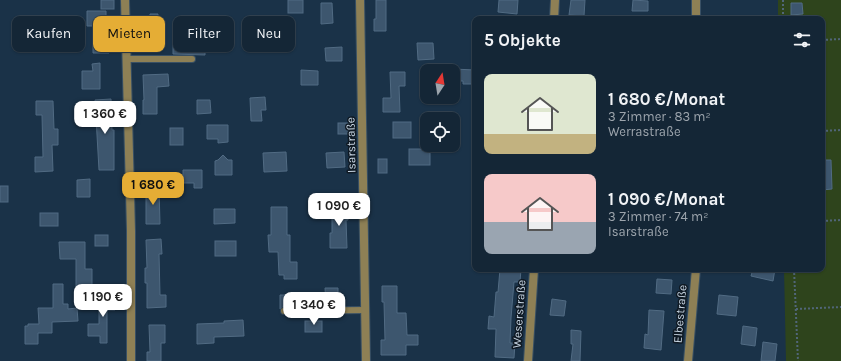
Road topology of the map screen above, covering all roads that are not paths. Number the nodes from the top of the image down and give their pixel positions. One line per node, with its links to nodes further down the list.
1 (125, 0): 7 (street)
2 (360, 0): 11 (street, Isarstraße)
3 (555, 0): 5 (street)
4 (696, 0): 6 (street)
5 (554, 16)
6 (696, 16)
7 (126, 59): 8 (lane); 13 (street)
8 (192, 59)
9 (534, 272): 15 (street, Weserstraße)
10 (696, 272): 16 (street, Elbestraße)
11 (366, 310): 12 (lane); 14 (street, Isarstraße)
12 (284, 311)
13 (131, 361)
14 (366, 361)
15 (528, 361)
16 (688, 361)

